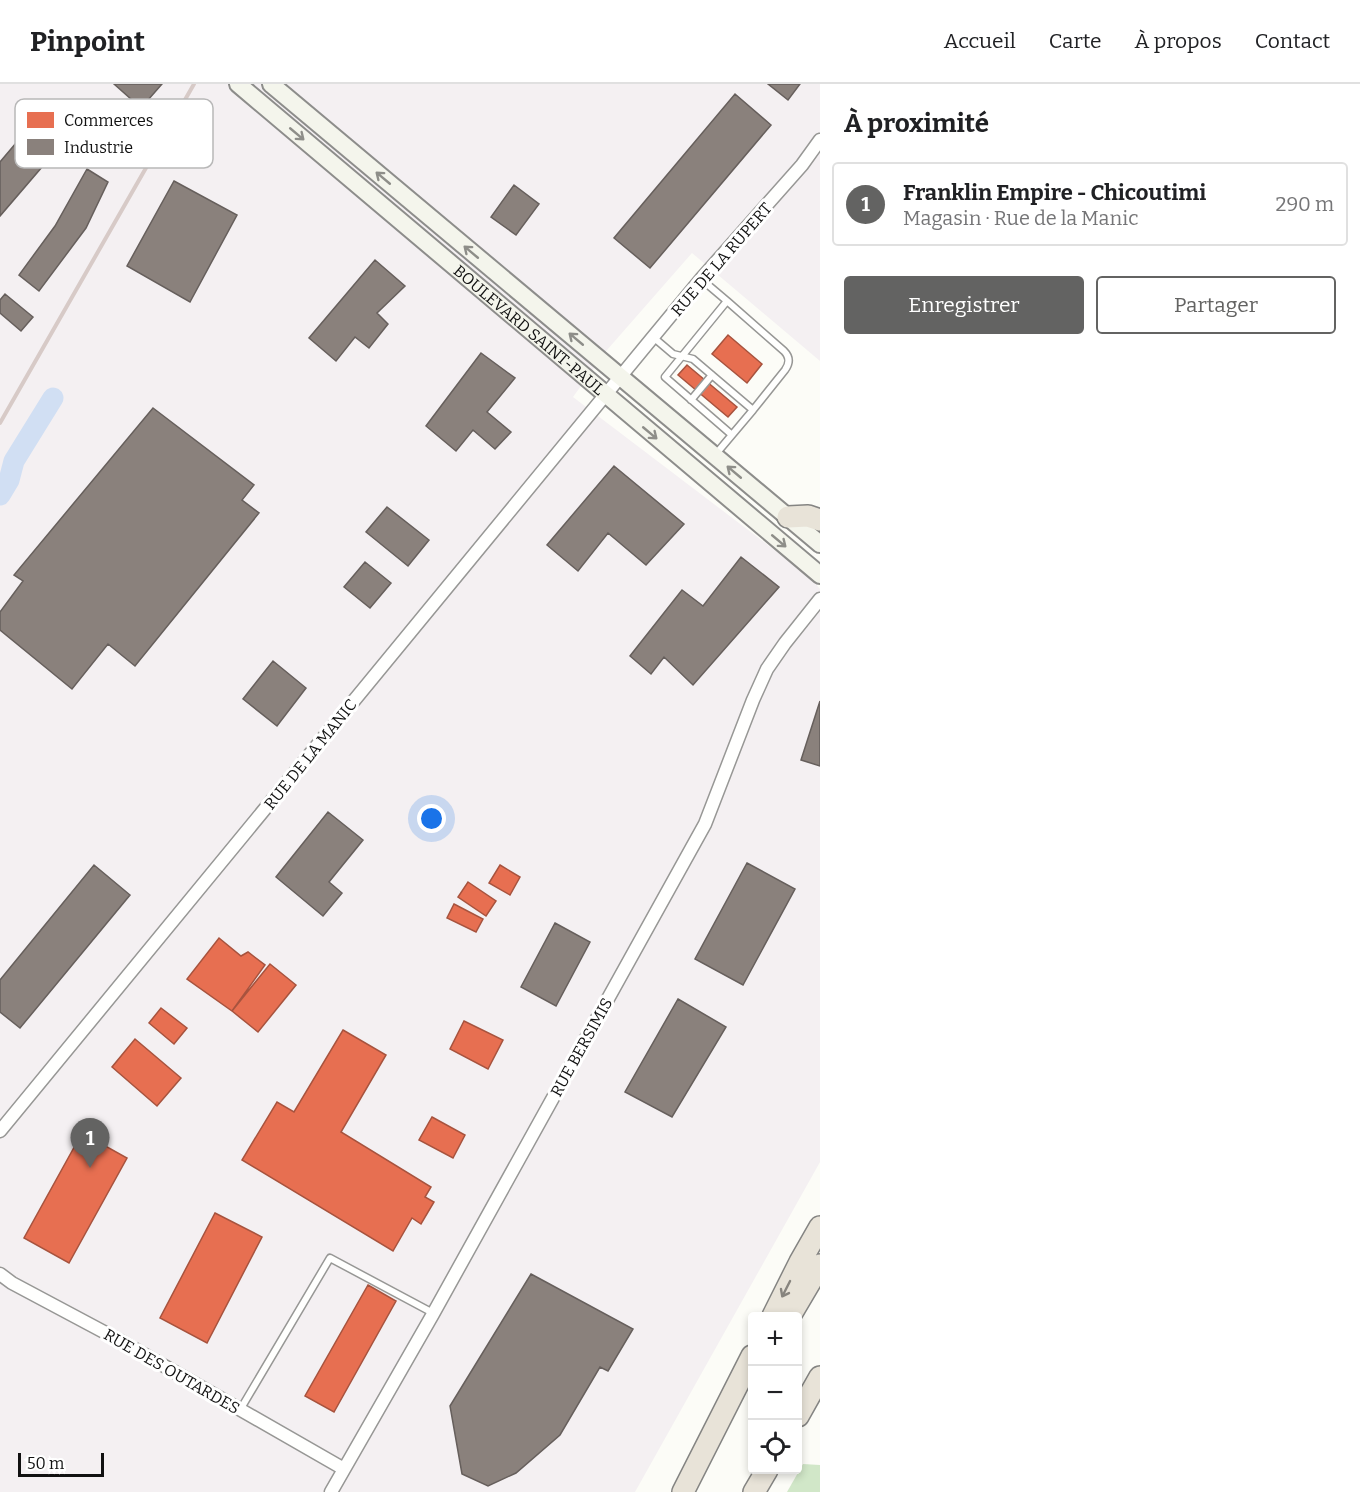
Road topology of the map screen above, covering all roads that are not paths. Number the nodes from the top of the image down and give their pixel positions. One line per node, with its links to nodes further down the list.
1 (238, 84): 10 (main road, BOULEVARD SAINT-PAUL, one-way to 10)
2 (271, 84): 9 (main road, BOULEVARD SAINT-PAUL, one-way to 2)
3 (820, 140): 4 (street, RUE DE LA RUPERT)
4 (701, 279): 5 (lane); 6 (street, RUE DE LA RUPERT)
5 (727, 301): 7 (lane); 12 (lane)
6 (653, 337): 7 (lane); 9 (street, RUE DE LA RUPERT)
7 (682, 357): 8 (lane); 11 (lane)
8 (712, 375): 11 (lane); 12 (lane)
9 (621, 377): 10 (street, RUE DE LA MANIC); 14 (main road, BOULEVARD SAINT-PAUL)
10 (605, 395): 18 (main road, BOULEVARD SAINT-PAUL, one-way to 18); 20 (street, RUE DE LA MANIC)
11 (691, 400): 13 (lane)
12 (753, 410): 13 (lane)
13 (732, 435): 14 (lane)
14 (715, 456): 15 (main road, BOULEVARD SAINT-PAUL, one-way to 14)
15 (788, 517): 16 (highway); 17 (main road, BOULEVARD SAINT-PAUL)
16 (820, 520)
17 (820, 544)
18 (820, 575)
19 (820, 599): 26 (street, RUE BERSIMIS)
20 (0, 1131)
21 (820, 1227): 24 (highway, one-way to 24)
22 (820, 1265): 25 (highway)
23 (0, 1274): 31 (street, RUE DES OUTARDES)
24 (775, 1312)
25 (793, 1312)
26 (434, 1314): 31 (lane); 32 (street, RUE BERSIMIS)
27 (748, 1366): 35 (highway)
28 (820, 1377): 30 (highway)
29 (748, 1390): 36 (highway)
30 (802, 1409)
31 (240, 1410): 32 (street, RUE DES OUTARDES)
32 (344, 1469): 34 (street, RUE BERSIMIS)
33 (765, 1474): 37 (highway)
34 (331, 1492)
35 (683, 1492)
36 (689, 1492)
37 (754, 1492)

